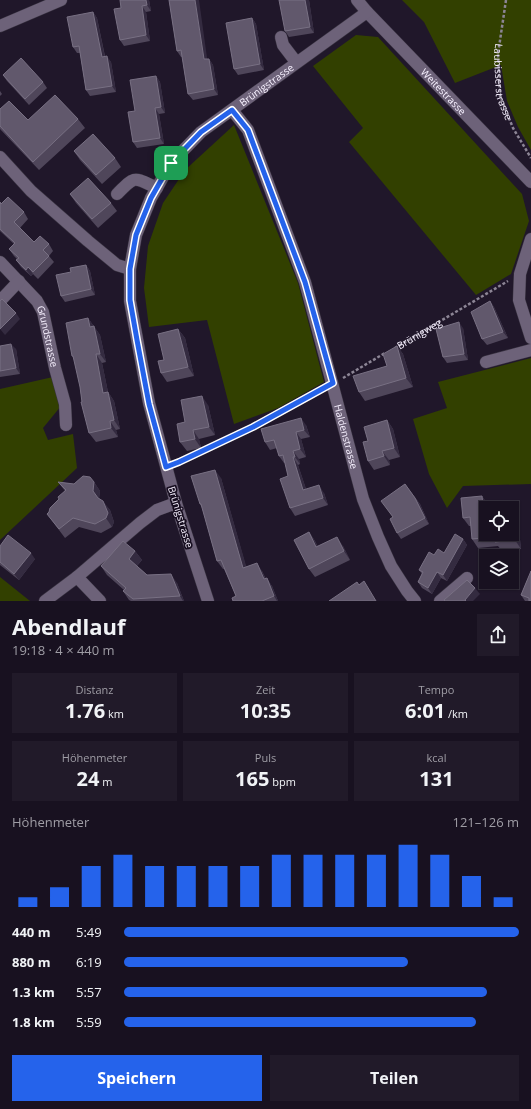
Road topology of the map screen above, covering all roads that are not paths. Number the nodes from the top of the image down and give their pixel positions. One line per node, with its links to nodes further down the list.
1 (62, 0): 4 (street)
2 (357, 0): 3 (street, Weitestrasse)
3 (367, 12): 6 (street, Brünigstrasse); 9 (street, Weitestrasse)
4 (0, 26)
5 (281, 37): 6 (street)
6 (296, 62): 7 (street, Brünigstrasse)
7 (232, 110): 10 (street, Brünigstrasse); 27 (street, Haldenstrasse)
8 (0, 157): 14 (street)
9 (531, 182)
10 (157, 188): 11 (street); 14 (street, Brünigstrasse)
11 (117, 194)
12 (531, 239): 17 (street)
13 (0, 262): 15 (street, Grundstrasse)
14 (130, 269): 21 (street, Brünigstrasse)
15 (19, 281): 16 (street); 20 (street, Grundstrasse)
16 (0, 301)
17 (531, 338)
18 (531, 350): 19 (street)
19 (486, 362)
20 (66, 425)
21 (176, 503): 22 (street); 26 (street, Brünigstrasse)
22 (77, 577): 24 (street); 25 (street)
23 (467, 578): 28 (street)
24 (45, 601)
25 (100, 601)
26 (208, 601)
27 (415, 601)
28 (440, 601)

